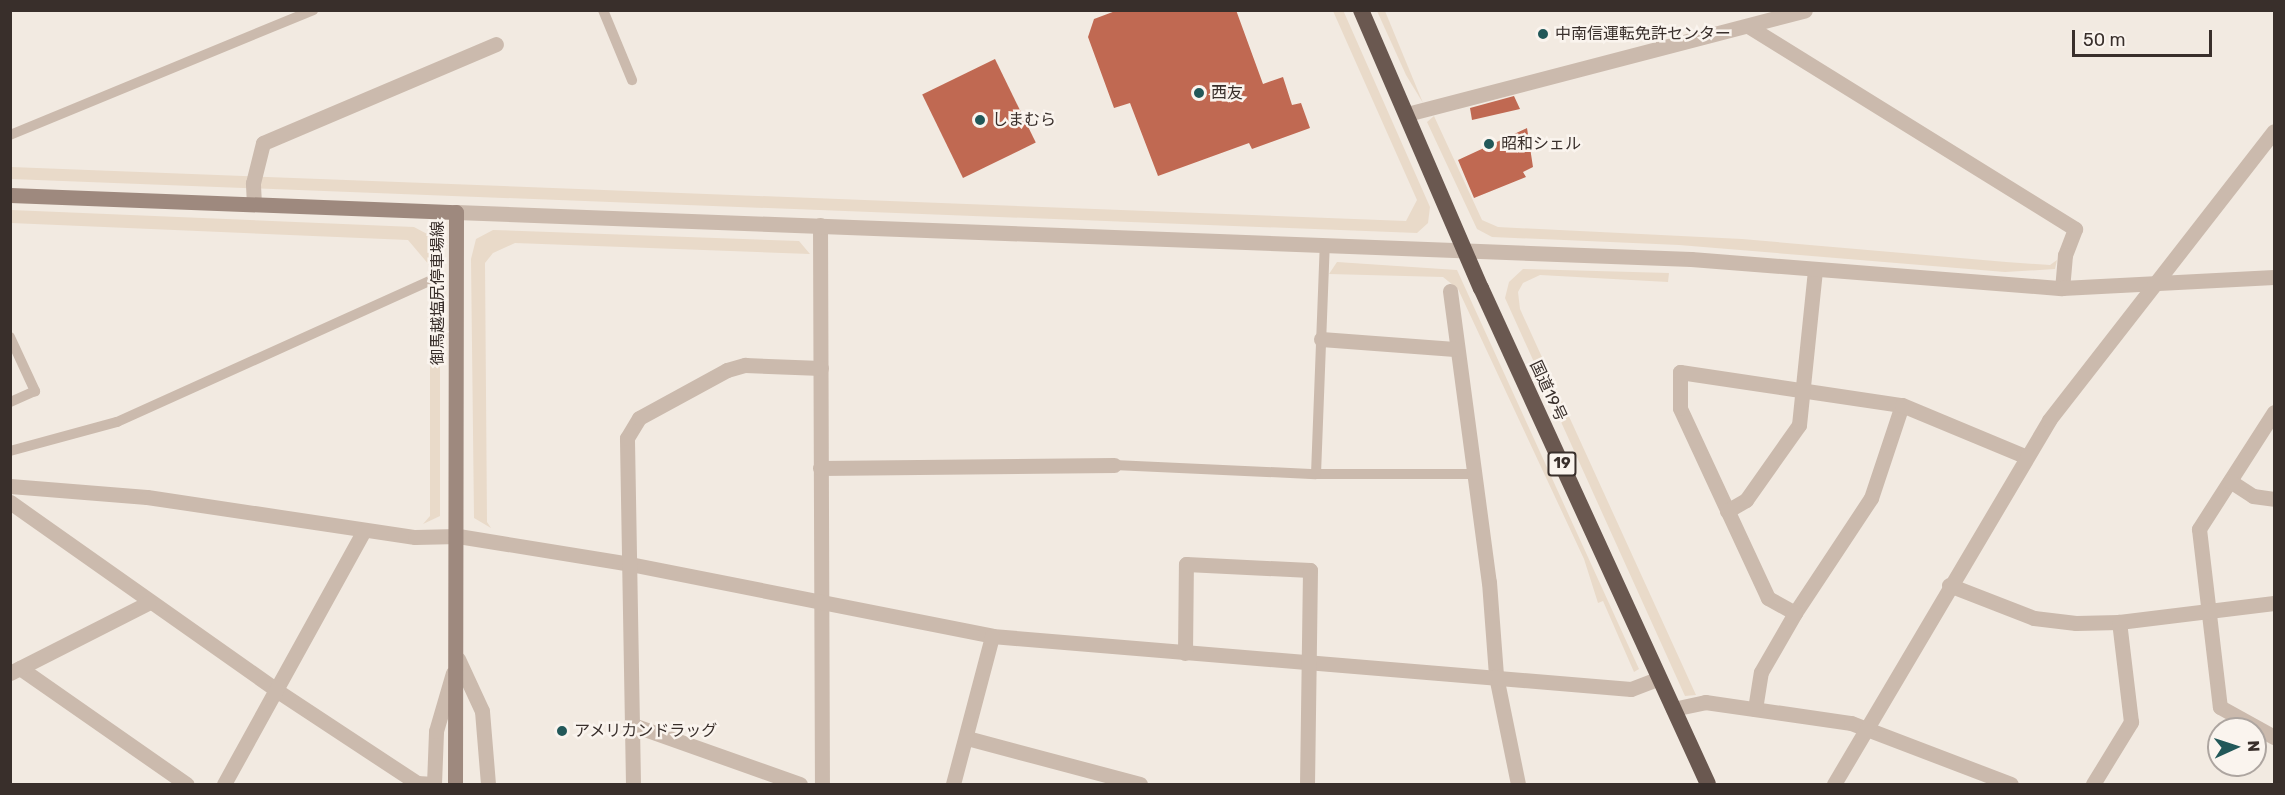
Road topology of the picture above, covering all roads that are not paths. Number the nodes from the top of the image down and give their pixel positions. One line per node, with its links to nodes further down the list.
1 (313, 10): 10 (lane)
2 (603, 10): 7 (lane)
3 (1361, 10): 8 (highway, 国道19号 / 19)
4 (1805, 10): 5 (street)
5 (1748, 26): 8 (street); 21 (street)
6 (496, 44): 12 (street)
7 (632, 81)
8 (1407, 114): 16 (highway, 国道19号 / 19)
9 (2274, 131): 20 (street)
10 (10, 135)
11 (10, 195): 12 (main road, 御馬越塩尻停車場線)
12 (254, 204): 13 (main road, 御馬越塩尻停車場線)
13 (456, 212): 14 (street); 43 (main road, 御馬越塩尻停車場線)
14 (820, 225): 15 (street); 26 (street)
15 (1324, 244): 16 (street); 24 (lane)
16 (1465, 250): 17 (street); 58 (highway, 国道19号 / 19)
17 (1815, 270): 21 (street); 27 (street)
18 (2274, 277): 20 (street)
19 (436, 278): 31 (lane)
20 (2156, 286): 21 (street); 32 (street)
21 (2062, 288)
22 (1450, 291): 25 (street)
23 (10, 337): 28 (lane)
24 (1320, 339): 25 (street); 35 (lane)
25 (1455, 349): 36 (street)
26 (821, 368): 34 (street); 44 (street)
27 (1803, 387): 29 (street); 41 (street); 41 (street)
28 (10, 402)
29 (1902, 405): 32 (street); 50 (street)
30 (2274, 412): 37 (street)
31 (10, 451)
32 (2027, 457): 45 (street)
33 (1114, 465): 34 (street); 35 (lane)
34 (820, 468): 47 (street)
35 (1316, 474): 36 (lane)
36 (1474, 474): 57 (street)
37 (2230, 481): 39 (street); 49 (street)
38 (10, 486): 42 (street)
39 (2274, 499)
40 (10, 502): 46 (street)
41 (1727, 511): 50 (street)
42 (364, 530): 43 (street); 59 (street)
43 (458, 536): 44 (street); 54 (main road, 御馬越塩尻停車場線)
44 (630, 564): 47 (street); 62 (street)
45 (1949, 585): 51 (street); 63 (street)
46 (148, 603): 56 (street); 59 (street)
47 (821, 603): 52 (street); 74 (street)
48 (2274, 603): 49 (street)
49 (2209, 612): 51 (street); 64 (street)
50 (1795, 613): 61 (street)
51 (2119, 622): 82 (street)
52 (992, 636): 53 (street); 65 (street)
53 (1185, 653): 55 (street); 55 (street)
54 (458, 658): 69 (street); 70 (main road, 御馬越塩尻停車場線); 71 (street)
55 (1310, 663): 57 (street); 77 (street)
56 (15, 670): 67 (street)
57 (1496, 676): 58 (street); 78 (street)
58 (1659, 678): 60 (highway, 国道19号 / 19)
59 (279, 692): 68 (street); 69 (street)
60 (1673, 709): 61 (street); 79 (highway, 国道19号 / 19)
61 (1755, 709): 63 (street)
62 (633, 725): 72 (street); 73 (street)
63 (1867, 729): 66 (street); 80 (street)
64 (2274, 737)
65 (967, 738): 75 (street); 76 (street)
66 (1988, 781): 81 (street)
67 (186, 784)
68 (224, 784)
69 (434, 784)
70 (455, 784)
71 (488, 784)
72 (633, 784)
73 (800, 784)
74 (822, 784)
75 (952, 784)
76 (1140, 784)
77 (1307, 784)
78 (1518, 784)
79 (1708, 784)
80 (1834, 784)
81 (2011, 784)
82 (2093, 784)

